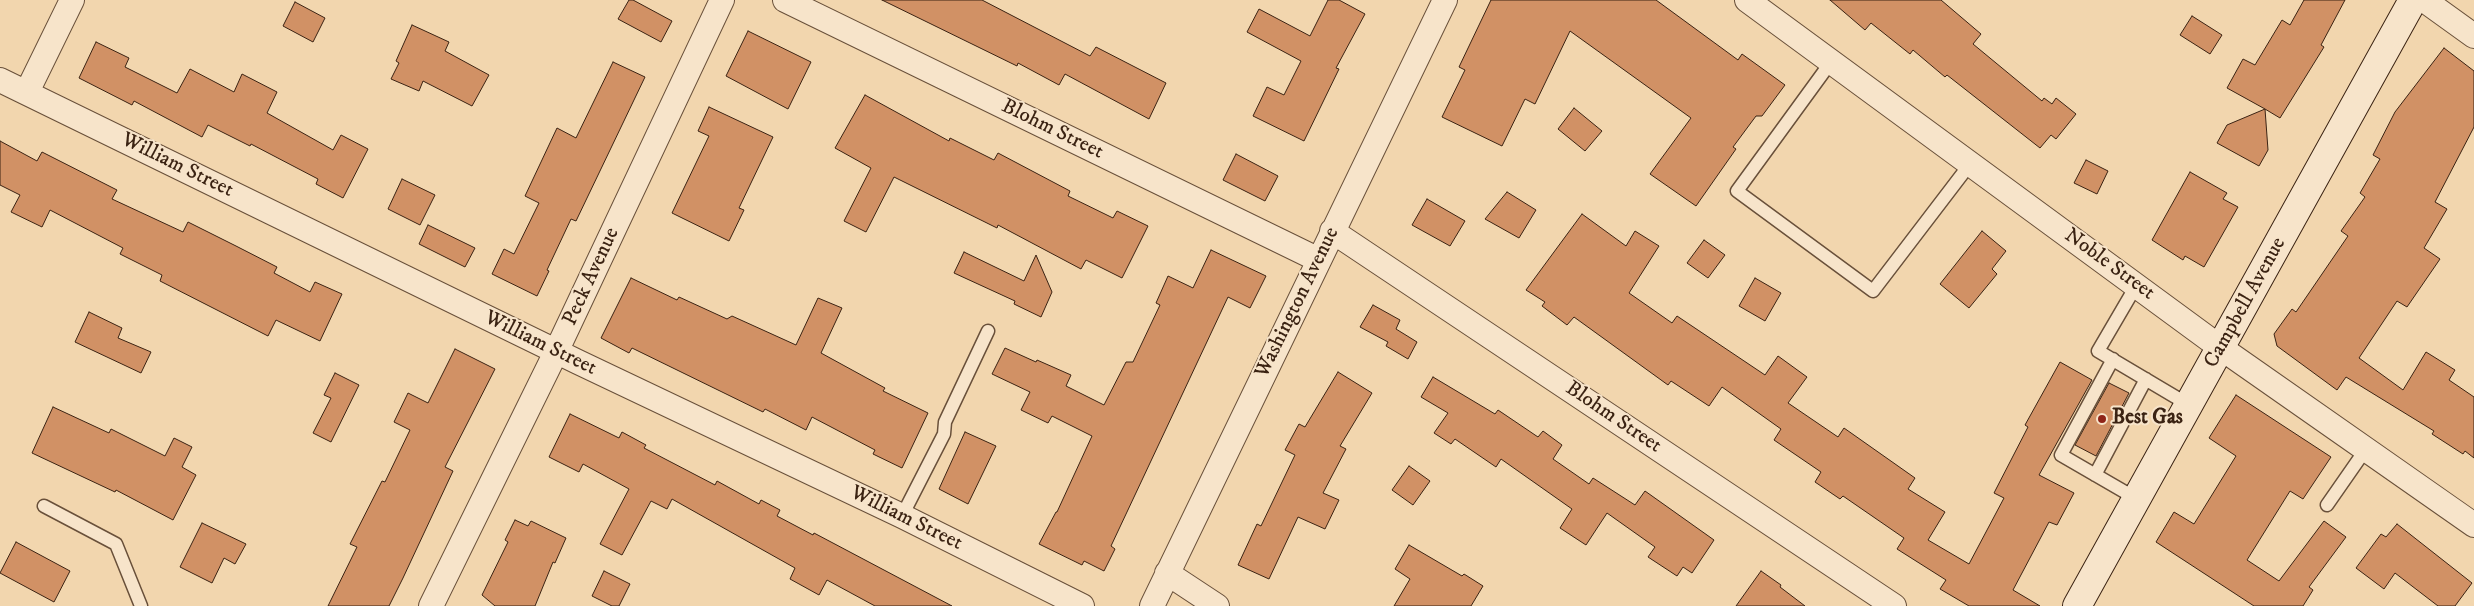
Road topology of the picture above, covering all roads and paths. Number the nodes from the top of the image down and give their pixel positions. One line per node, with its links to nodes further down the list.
1 (72, 0): 11 (street)
2 (722, 0): 18 (street, Peck Avenue)
3 (785, 0): 14 (street, Blohm Street)
4 (1445, 0): 13 (street, Washington Avenue)
5 (1747, 0): 9 (street, Noble Street)
6 (2413, 0): 17 (main road, Campbell Avenue)
7 (2424, 0): 8 (street)
8 (2474, 36)
9 (1831, 62): 12 (street, Noble Street); 12 (lane)
10 (0, 80): 11 (street, William Street)
11 (27, 92): 18 (street, William Street)
12 (1970, 164): 15 (street, Noble Street)
13 (1332, 231): 14 (street, Washington Avenue); 35 (street, Blohm Street)
14 (1319, 260): 29 (street, Washington Avenue)
15 (2136, 286): 17 (street, Noble Street); 19 (lane)
16 (988, 331): 27 (lane)
17 (2221, 348): 21 (main road, Campbell Avenue); 22 (street, Noble Street)
18 (556, 352): 27 (street, William Street); 31 (street, Peck Avenue)
19 (2112, 359): 20 (lane); 23 (lane)
20 (2146, 380): 21 (lane); 23 (lane)
21 (2189, 405): 24 (main road, Campbell Avenue)
22 (2366, 449): 25 (lane); 28 (street, Noble Street)
23 (2095, 475): 24 (lane)
24 (2137, 499): 36 (main road, Campbell Avenue)
25 (2327, 505)
26 (44, 506): 30 (lane)
27 (902, 516): 32 (street, William Street)
28 (2474, 525)
29 (1168, 574): 33 (street, Washington Avenue); 34 (street)
30 (141, 606)
31 (431, 606)
32 (1082, 606)
33 (1152, 606)
34 (1217, 606)
35 (1894, 606)
36 (2077, 606)

